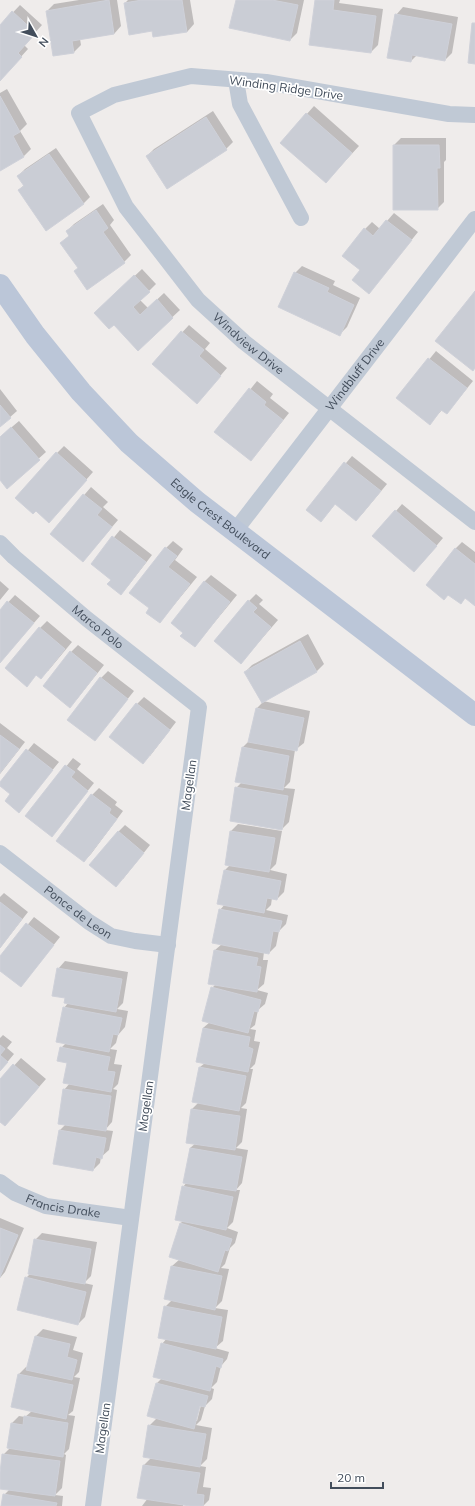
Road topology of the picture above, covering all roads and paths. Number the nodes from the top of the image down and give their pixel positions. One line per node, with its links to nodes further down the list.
1 (236, 80): 2 (street, Winding Ridge Drive); 3 (street, Winding Ridge Drive); 4 (street)
2 (79, 113): 7 (street, Windview Drive)
3 (475, 115)
4 (301, 218)
5 (475, 219): 7 (street, Windbluff Drive)
6 (0, 286): 9 (main road, Eagle Crest Boulevard)
7 (330, 409): 8 (street, Windview Drive); 9 (street, Windbluff Drive)
8 (475, 522)
9 (235, 531): 12 (main road, Eagle Crest Boulevard)
10 (0, 543): 11 (street, Marco Polo)
11 (199, 707): 14 (street, Magellan)
12 (475, 715)
13 (0, 853): 14 (street, Ponce de Leon)
14 (168, 945): 16 (street, Magellan)
15 (0, 1182): 16 (street, Francis Drake)
16 (131, 1218): 17 (street, Magellan)
17 (93, 1506)

